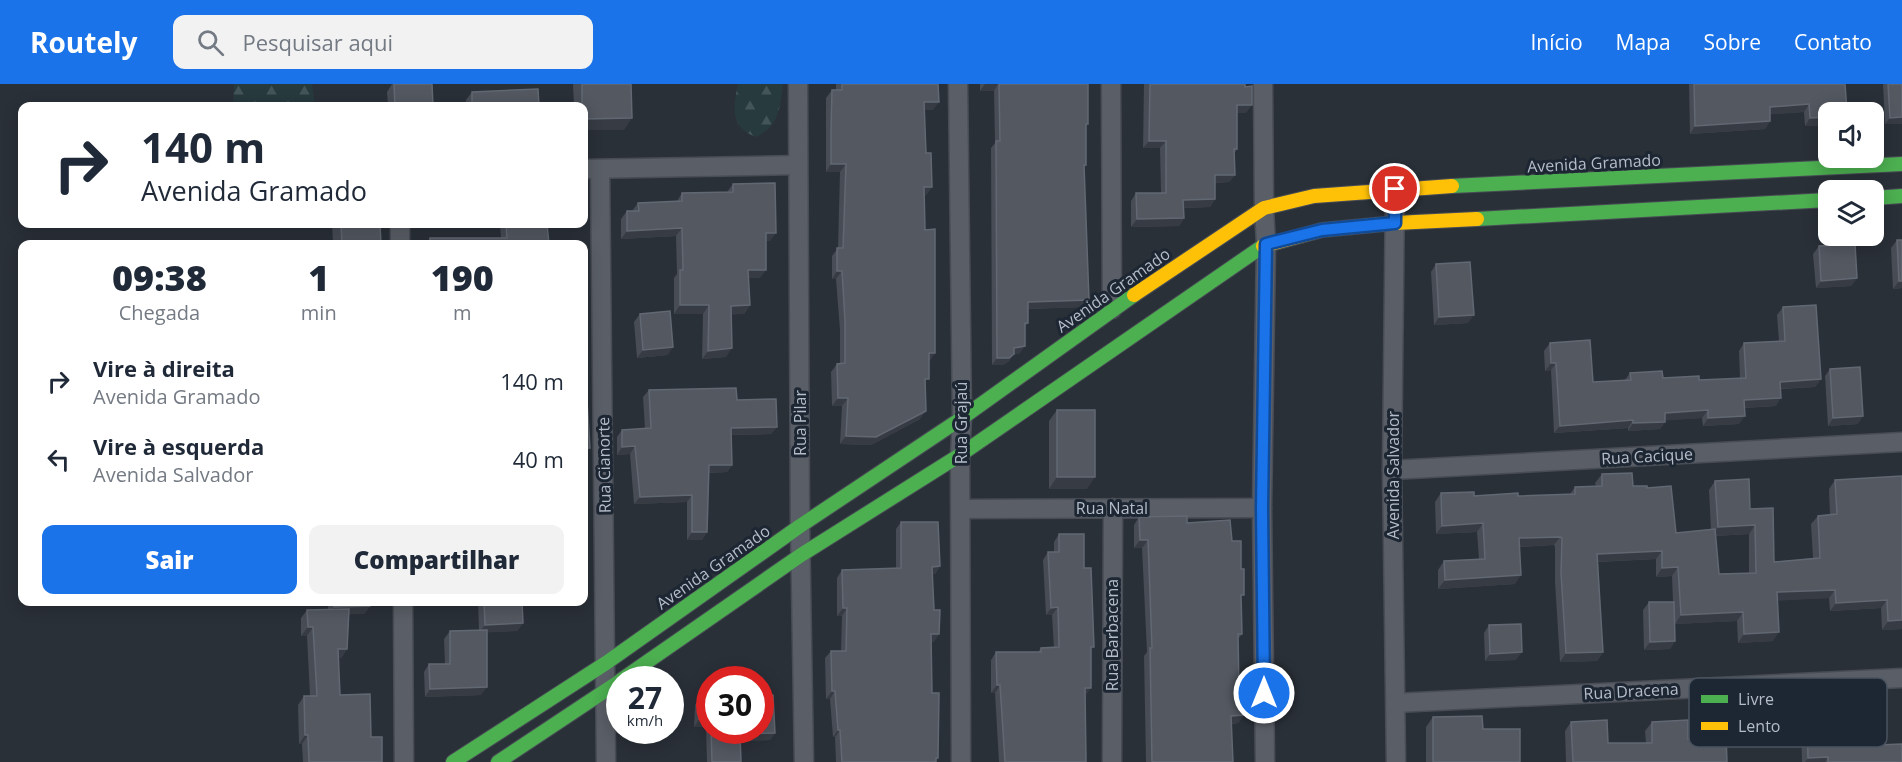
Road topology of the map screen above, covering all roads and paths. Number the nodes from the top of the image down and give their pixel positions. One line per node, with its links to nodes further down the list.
1 (798, 84): 6 (street, Rua Pilar)
2 (958, 84): 16 (street, Rua Grajaú)
3 (1111, 84): 15 (street)
4 (1263, 84): 12 (street)
5 (1902, 164): 8 (street, Avenida Gramado)
6 (798, 165): 7 (street); 23 (street, Rua Pilar)
7 (592, 169): 26 (street, Rua Cianorte)
8 (1395, 189): 12 (street, Avenida Gramado); 13 (street, Avenida Salvador)
9 (1902, 196): 10 (street)
10 (1884, 197)
11 (1818, 201): 13 (street)
12 (1264, 208): 14 (street); 15 (street, Avenida Gramado)
13 (1395, 223): 14 (street); 19 (street, Avenida Salvador)
14 (1266, 244): 18 (street); 20 (street)
15 (1112, 309): 16 (street, Avenida Gramado)
16 (962, 418): 18 (street, Rua Grajaú); 23 (street, Avenida Gramado)
17 (1902, 442): 19 (street, Rua Cacique)
18 (960, 454): 22 (street, Rua Grajaú); 24 (street)
19 (1392, 470): 33 (street, Avenida Salvador)
20 (1262, 507): 21 (street, Rua Natal); 42 (street)
21 (1113, 508): 22 (street, Rua Natal); 41 (street, Rua Barbacena)
22 (962, 509): 40 (street, Rua Grajaú)
23 (800, 526): 24 (street, Rua Pilar); 26 (street, Avenida Gramado)
24 (801, 555): 28 (street); 39 (street, Rua Pilar)
25 (403, 606): 35 (street)
26 (606, 663): 27 (street, Rua Cianorte); 36 (street, Avenida Gramado)
27 (608, 666)
28 (641, 666)
29 (1902, 678): 30 (street, Rua Dracena)
30 (1887, 679)
31 (1689, 689): 33 (street, Rua Dracena)
32 (606, 690): 37 (street)
33 (1396, 703): 43 (street, Avenida Salvador)
34 (608, 744): 38 (street, Rua Cianorte)
35 (404, 762)
36 (453, 762)
37 (498, 762)
38 (606, 762)
39 (804, 762)
40 (961, 762)
41 (1112, 762)
42 (1265, 762)
43 (1396, 762)

